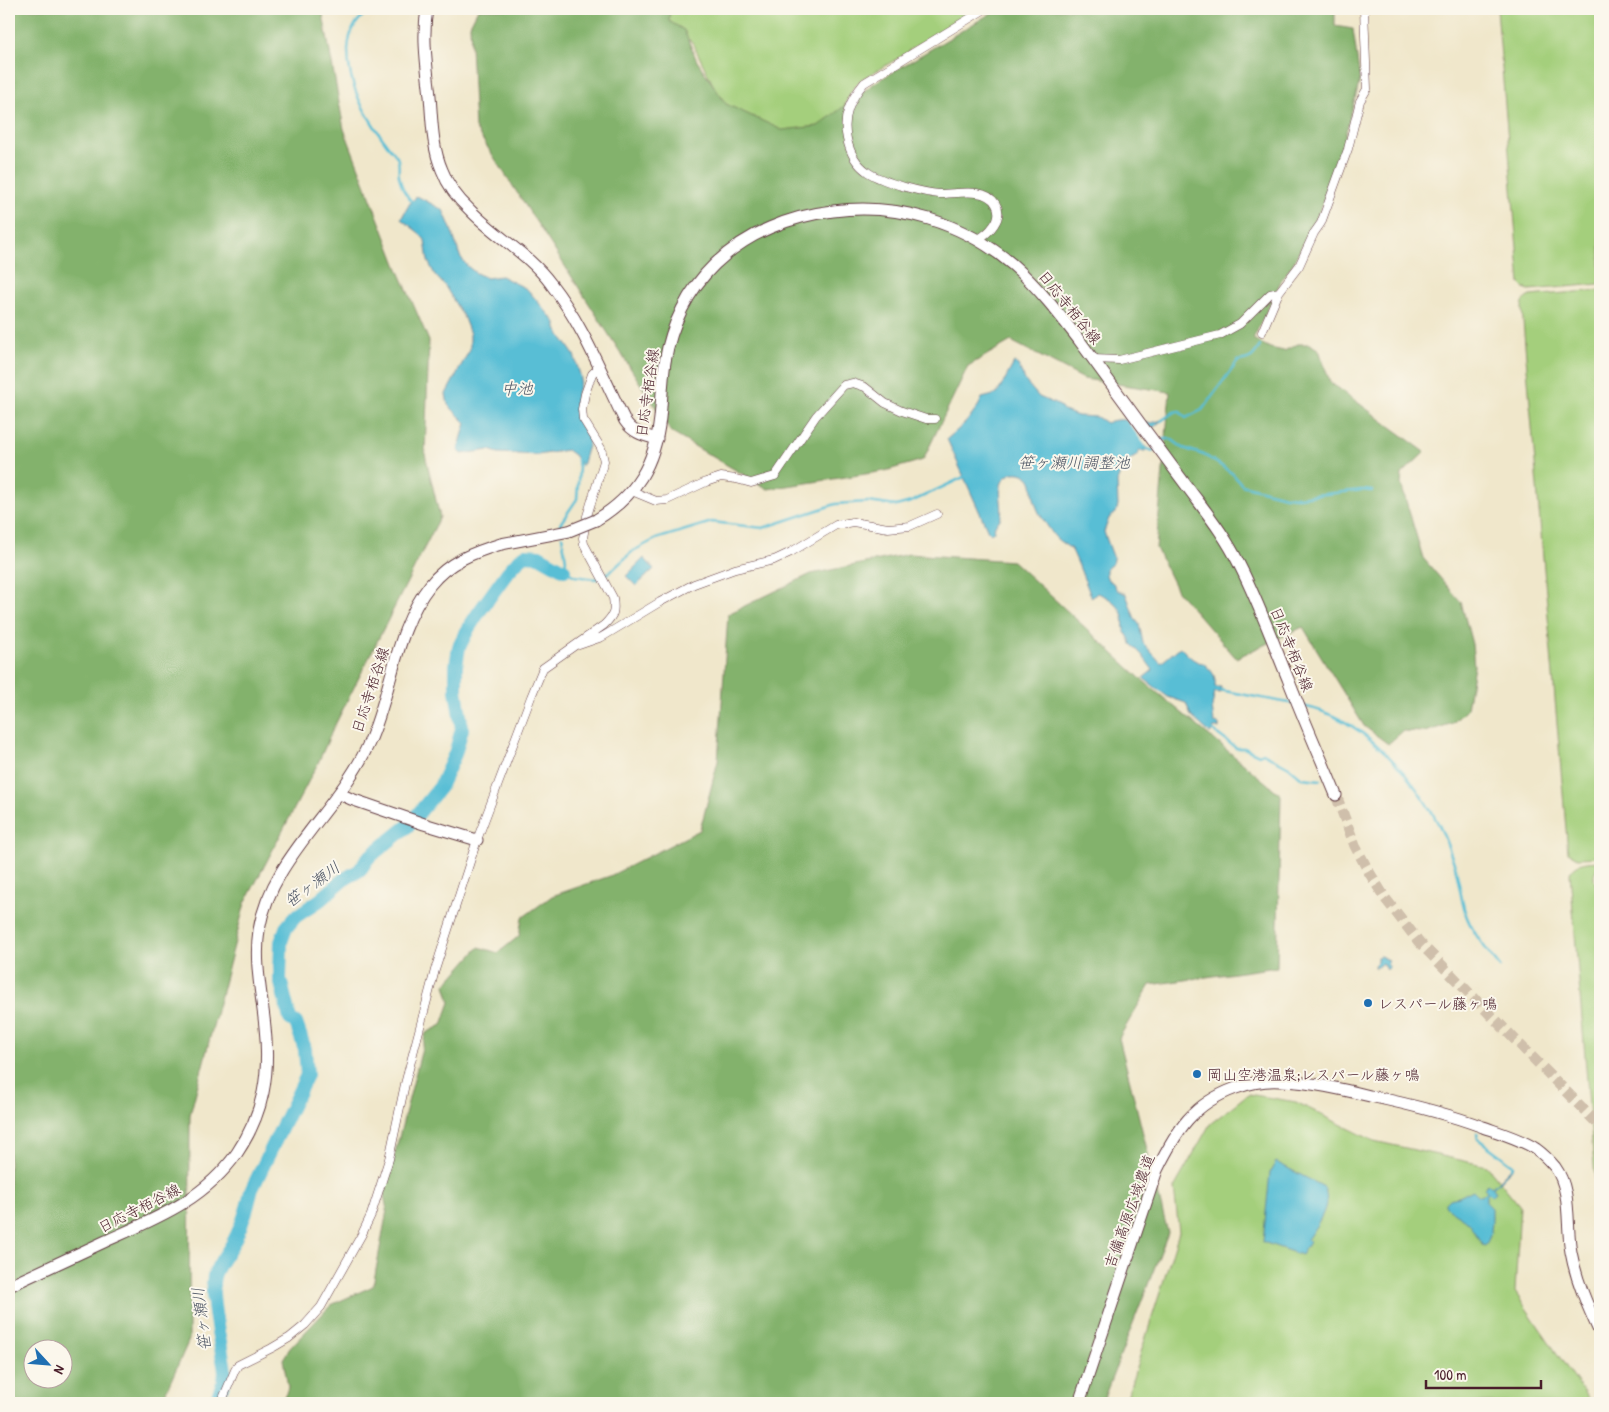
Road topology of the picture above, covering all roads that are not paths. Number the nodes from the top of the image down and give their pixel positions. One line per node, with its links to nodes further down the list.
1 (427, 9): 8 (main road)
2 (985, 9): 4 (street)
3 (1364, 9): 5 (street)
4 (978, 240): 7 (main road, 日応寺栢谷線); 10 (main road, 日応寺栢谷線)
5 (1279, 292): 6 (street); 7 (street)
6 (1262, 332)
7 (1093, 359): 15 (main road, 日応寺栢谷線)
8 (599, 367): 10 (main road); 13 (street)
9 (935, 419): 11 (street)
10 (657, 439): 11 (main road, 日応寺栢谷線)
11 (632, 491): 14 (main road, 日応寺栢谷線, bridge)
12 (937, 514): 13 (street)
13 (570, 648): 16 (street)
14 (340, 794): 16 (main road); 17 (main road, 日応寺栢谷線)
15 (1336, 795)
16 (477, 840): 19 (street)
17 (9, 1286)
18 (1600, 1334): 20 (main road, 吉備高原広域農道)
19 (221, 1403)
20 (1079, 1403)

